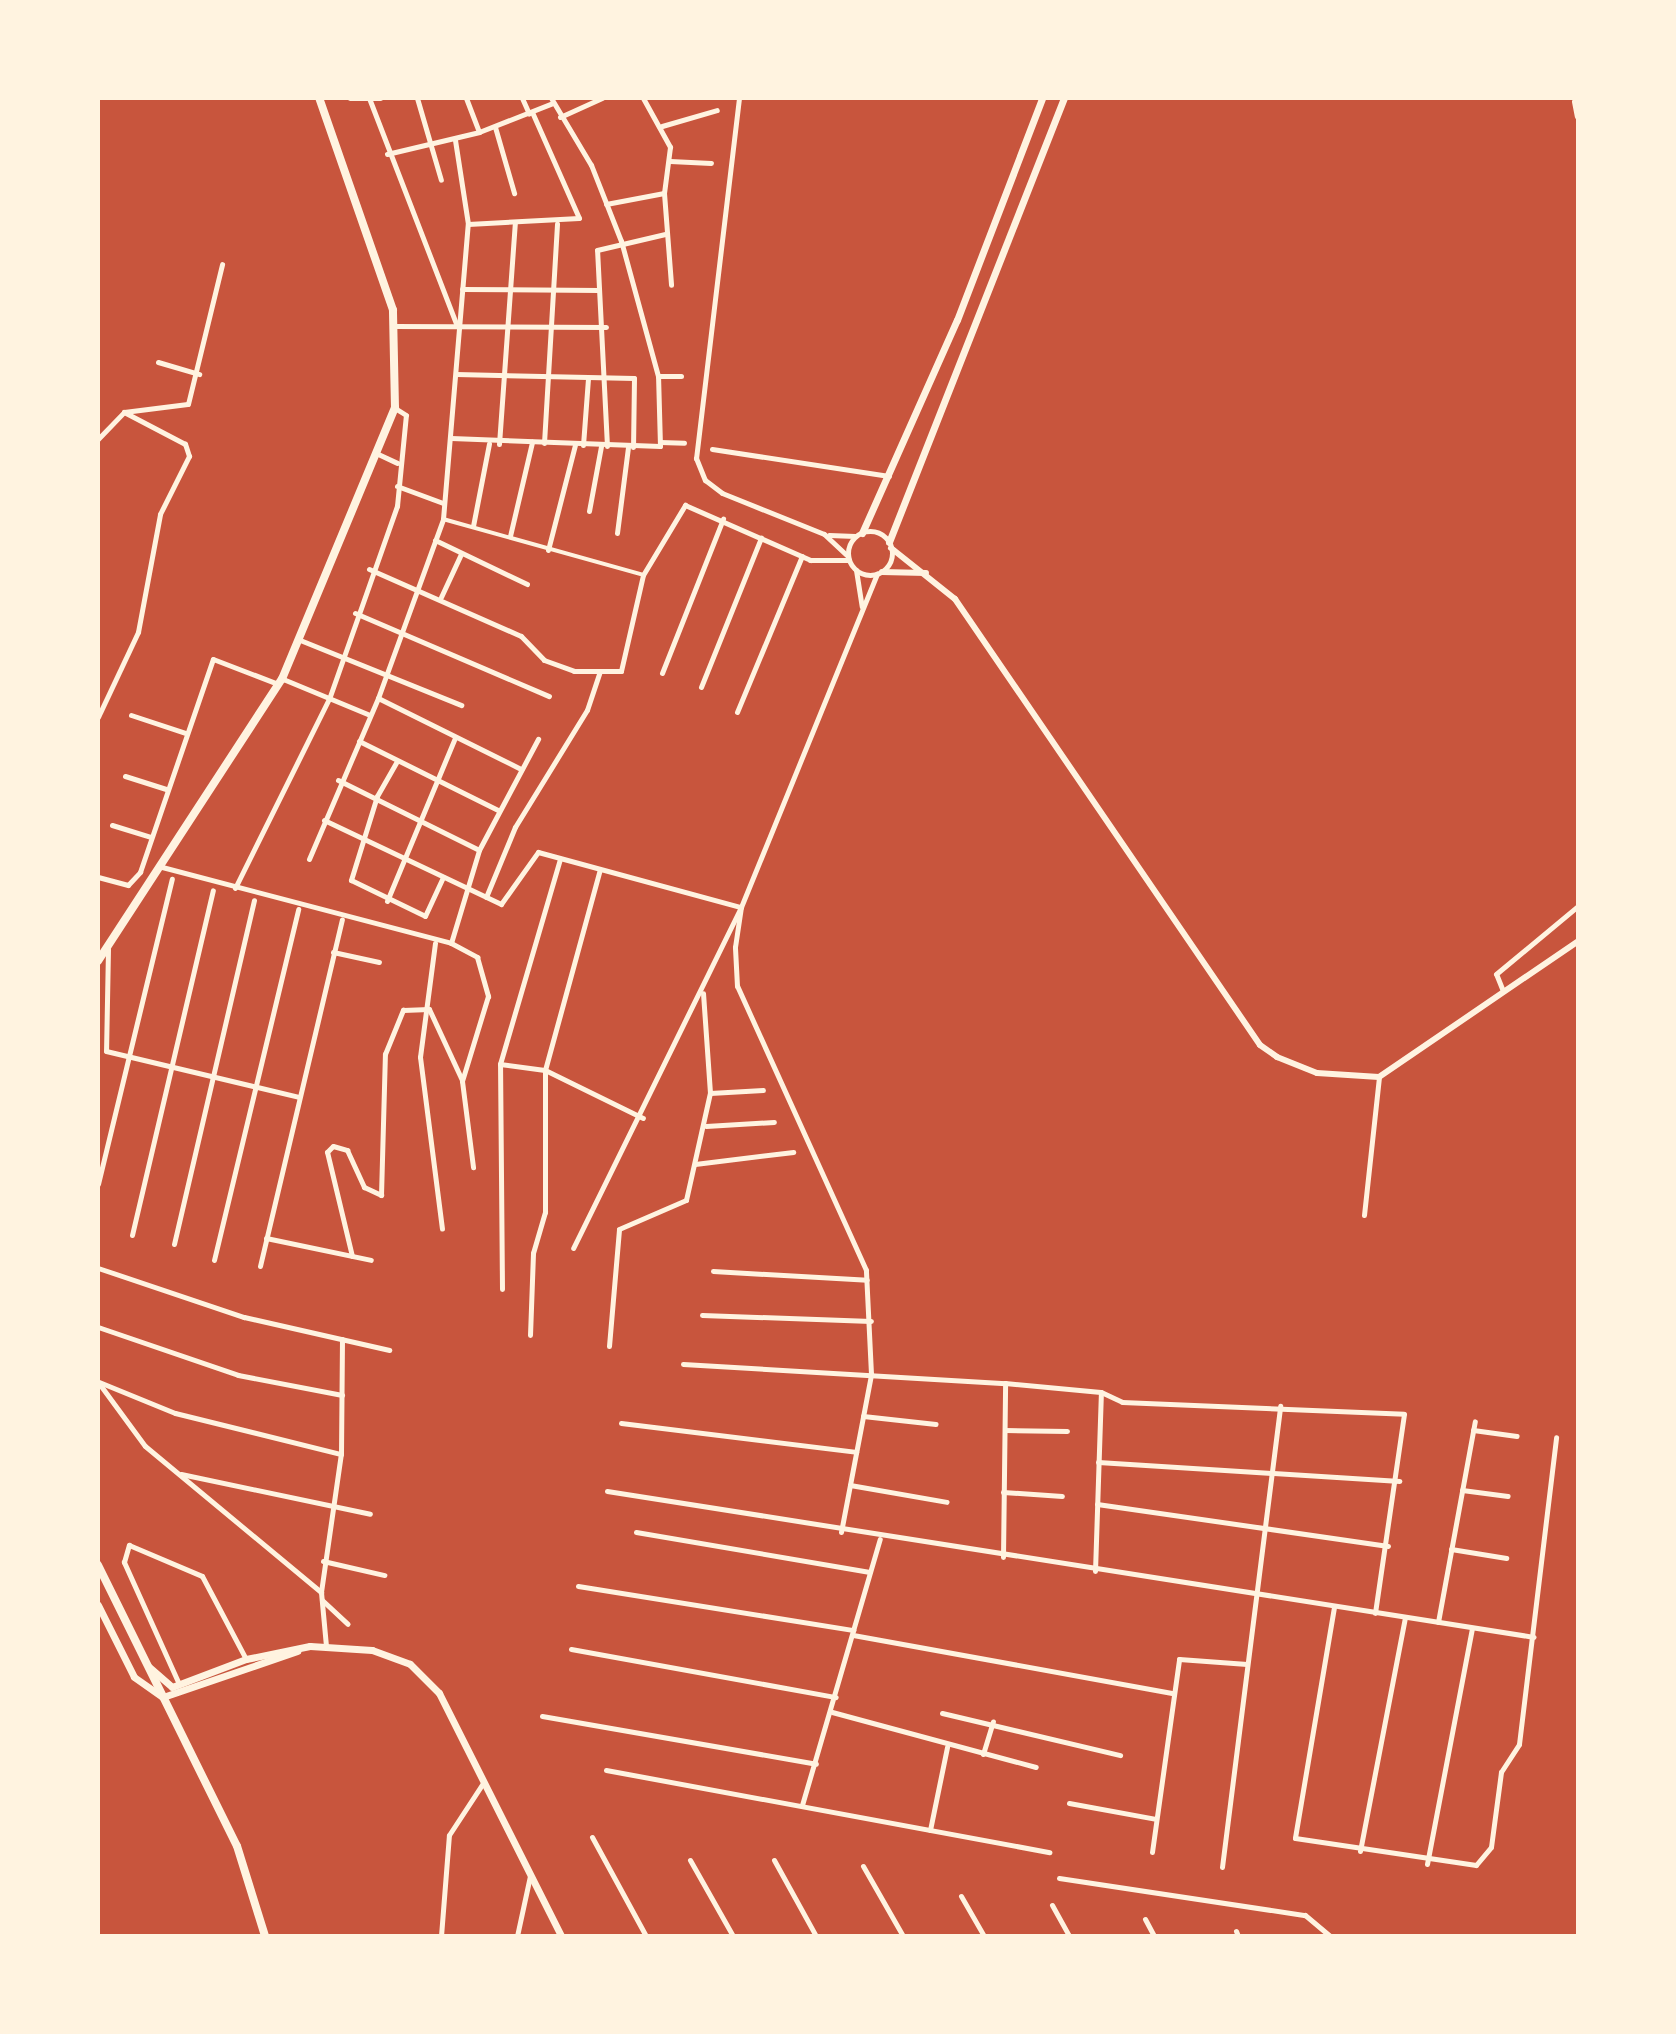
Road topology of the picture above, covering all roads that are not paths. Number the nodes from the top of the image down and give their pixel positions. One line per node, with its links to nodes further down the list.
1 (319, 98): 42 (main road)
2 (350, 98): 12 (street)
3 (380, 98): 12 (street)
4 (417, 98): 23 (street)
5 (466, 98): 21 (street)
6 (522, 98): 16 (street)
7 (602, 98): 17 (street)
8 (643, 98): 19 (street)
9 (739, 98): 81 (street)
10 (1042, 98): 73 (main road)
11 (1064, 98): 86 (main road)
12 (369, 99): 24 (street)
13 (552, 100): 16 (street); 17 (street)
14 (1575, 101): 18 (street)
15 (717, 110): 19 (street)
16 (530, 113): 20 (street); 32 (street)
17 (560, 117): 30 (street)
18 (1578, 117)
19 (662, 126): 25 (street)
20 (495, 127): 21 (street); 28 (street)
21 (479, 132): 22 (street)
22 (455, 140): 23 (street); 33 (street)
23 (432, 144): 24 (street); 27 (street)
24 (387, 154): 45 (street)
25 (670, 161): 26 (street); 29 (street)
26 (711, 163)
27 (441, 180)
28 (514, 193)
29 (664, 193): 30 (street); 34 (street)
30 (606, 204): 35 (street)
31 (515, 223): 32 (street); 33 (street); 39 (street)
32 (557, 223): 40 (street)
33 (468, 224): 38 (street)
34 (665, 234): 35 (street); 37 (street)
35 (621, 241): 41 (street); 51 (street)
36 (222, 264): 48 (street)
37 (671, 285)
38 (462, 289): 39 (street); 45 (street)
39 (509, 289): 40 (street); 43 (street)
40 (552, 289): 41 (street); 44 (street)
41 (599, 290): 46 (street)
42 (395, 326): 45 (street); 56 (main road)
43 (510, 326): 44 (street); 45 (street); 50 (street)
44 (549, 326): 46 (street); 53 (street)
45 (458, 327): 49 (street)
46 (606, 327): 55 (street)
47 (158, 362): 48 (street)
48 (199, 374): 57 (street)
49 (456, 374): 50 (street); 58 (street)
50 (503, 376): 53 (street); 65 (street)
51 (658, 376): 52 (street); 61 (street)
52 (681, 376)
53 (546, 377): 54 (street); 62 (street)
54 (588, 379): 55 (street); 67 (street)
55 (608, 379): 68 (street); 69 (street)
56 (395, 408): 71 (main road); 72 (street)
57 (124, 412): 59 (street); 116 (street)
58 (451, 438): 64 (street); 75 (street)
59 (98, 439)
60 (532, 442): 62 (street); 65 (street); 83 (street)
61 (660, 442): 63 (street); 69 (street)
62 (544, 443): 66 (street)
63 (684, 443)
64 (489, 444): 65 (street); 79 (street)
65 (499, 444)
66 (575, 445): 67 (street); 87 (street)
67 (583, 445): 68 (street)
68 (604, 446): 69 (street); 76 (street)
69 (631, 447): 80 (street)
70 (712, 449): 73 (street)
71 (378, 454): 72 (street); 102 (main road)
72 (397, 463): 74 (street)
73 (890, 476): 82 (main road)
74 (397, 486): 75 (street); 91 (street)
75 (443, 503): 77 (street)
76 (589, 511)
77 (443, 519): 79 (street); 85 (street)
78 (723, 519): 84 (street); 95 (street); 106 (street)
79 (473, 526): 83 (street)
80 (617, 533)
81 (824, 534): 82 (street); 90 (street)
82 (859, 534): 86 (street); 90 (street)
83 (510, 536): 87 (street)
84 (761, 538): 89 (street); 108 (street)
85 (435, 540): 88 (street); 97 (street)
86 (890, 545): 93 (street); 94 (street)
87 (548, 550): 95 (street)
88 (461, 554): 96 (street); 98 (street)
89 (802, 556): 90 (street); 113 (street)
90 (848, 558): 92 (street)
91 (369, 569): 97 (street); 99 (street)
92 (855, 570): 93 (street); 100 (street)
93 (880, 573): 94 (street); 100 (street)
94 (929, 574): 171 (street)
95 (643, 575): 104 (street)
96 (527, 584)
97 (415, 585): 98 (street); 101 (street)
98 (441, 597): 104 (street)
99 (355, 613): 101 (street); 103 (street)
100 (859, 624): 152 (street)
101 (399, 628): 105 (street); 109 (street)
102 (300, 640): 103 (street); 107 (main road)
103 (344, 656): 105 (street); 111 (street)
104 (600, 671): 148 (street)
105 (387, 672): 110 (street); 112 (street)
106 (662, 673)
107 (280, 682): 111 (street); 117 (street); 139 (main road)
108 (701, 687)
109 (549, 696)
110 (378, 698): 115 (street); 118 (street)
111 (329, 699): 115 (street); 145 (street)
112 (461, 705)
113 (737, 712)
114 (131, 715): 117 (street)
115 (370, 715): 120 (street)
116 (98, 717)
117 (185, 733): 126 (street)
118 (455, 738): 122 (street); 123 (street)
119 (538, 739): 122 (street)
120 (359, 741): 121 (street); 125 (street)
121 (397, 761): 123 (street); 127 (street)
122 (521, 769): 128 (street)
123 (437, 774): 128 (street); 129 (street)
124 (125, 776): 126 (street)
125 (338, 780): 127 (street); 130 (street)
126 (166, 789): 132 (street)
127 (377, 796): 129 (street); 133 (street)
128 (498, 810): 134 (street)
129 (417, 816): 134 (street); 135 (street)
130 (324, 820): 133 (street); 136 (street)
131 (112, 825): 132 (street)
132 (151, 837): 138 (street)
133 (366, 839): 135 (street); 150 (street)
134 (479, 850): 146 (street)
135 (404, 854): 142 (street); 150 (street)
136 (309, 859)
137 (560, 859): 140 (street); 148 (street); 167 (street)
138 (142, 866): 141 (street); 144 (street)
139 (162, 867): 144 (main road); 145 (street)
140 (600, 869): 152 (street); 169 (street)
141 (98, 877)
142 (443, 877): 146 (street); 150 (street)
143 (172, 879): 166 (street)
144 (151, 881): 158 (main road)
145 (235, 888): 157 (street)
146 (466, 888): 148 (street); 157 (street)
147 (213, 890): 168 (street)
148 (486, 897)
149 (254, 900): 170 (street)
150 (387, 901)
151 (1578, 906): 162 (street)
152 (741, 907): 163 (street); 196 (street)
153 (298, 909): 173 (street)
154 (342, 920): 159 (street)
155 (1578, 941): 162 (street)
156 (435, 943): 164 (street)
157 (451, 943): 172 (street)
158 (108, 945): 160 (main road); 165 (street)
159 (333, 952): 161 (street); 176 (street)
160 (98, 961)
161 (379, 962)
162 (1503, 991): 171 (street)
163 (703, 992): 175 (street); 177 (street)
164 (429, 1009): 172 (street); 185 (street); 190 (street)
165 (101, 1048): 166 (street)
166 (127, 1058): 168 (street); 183 (street)
167 (500, 1064): 169 (street); 197 (street)
168 (171, 1068): 170 (street); 186 (street)
169 (545, 1070): 177 (street); 201 (street)
170 (213, 1077): 173 (street); 188 (street)
171 (1379, 1077): 184 (street)
172 (462, 1081): 182 (street)
173 (255, 1087): 176 (street); 191 (street)
174 (763, 1090): 175 (street)
175 (710, 1093): 179 (street)
176 (299, 1097): 187 (street)
177 (643, 1118): 189 (street)
178 (774, 1122): 179 (street)
179 (706, 1126): 181 (street)
180 (793, 1152): 181 (street)
181 (695, 1164): 203 (street)
182 (473, 1167)
183 (98, 1184)
184 (1364, 1215)
185 (442, 1229)
186 (132, 1235)
187 (266, 1238): 190 (street); 193 (street)
188 (174, 1244)
189 (573, 1248)
190 (352, 1256): 192 (street)
191 (214, 1260)
192 (371, 1260)
193 (260, 1266)
194 (98, 1268): 202 (street)
195 (713, 1271): 196 (street)
196 (867, 1280): 199 (street)
197 (502, 1289)
198 (702, 1315): 199 (street)
199 (871, 1321): 206 (street)
200 (98, 1327): 210 (street)
201 (530, 1335)
202 (342, 1339): 204 (street); 210 (street)
203 (609, 1346)
204 (389, 1350)
205 (683, 1364): 206 (street)
206 (871, 1374): 208 (street); 212 (street)
207 (98, 1382): 222 (street); 224 (street)
208 (1005, 1383): 209 (street); 216 (street)
209 (1101, 1392): 211 (street); 223 (street)
210 (342, 1395): 222 (street)
211 (1280, 1406): 225 (street); 226 (street)
212 (863, 1416): 215 (street); 221 (street)
213 (1475, 1421): 217 (street)
214 (621, 1423): 221 (street)
215 (936, 1424)
216 (1005, 1430): 218 (street); 230 (street)
217 (1473, 1430): 219 (street); 228 (street)
218 (1067, 1431)
219 (1517, 1436)
220 (1556, 1437): 262 (street)
221 (856, 1452): 227 (street)
222 (341, 1454): 235 (street)
223 (1098, 1462): 225 (street); 234 (street)
224 (180, 1474): 235 (street); 251 (street)
225 (1271, 1477): 226 (street); 237 (street)
226 (1399, 1481): 241 (street)
227 (850, 1485): 233 (street); 239 (street)
228 (1462, 1490): 232 (street); 242 (street)
229 (607, 1491): 239 (street)
230 (1003, 1492): 231 (street); 243 (street)
231 (1062, 1496)
232 (1508, 1496)
233 (947, 1502)
234 (1097, 1504): 237 (street); 247 (street)
235 (331, 1508): 236 (street); 245 (street)
236 (370, 1514)
237 (1265, 1528): 241 (street); 252 (street)
238 (636, 1532): 248 (street)
239 (841, 1532): 240 (street)
240 (880, 1539): 243 (street); 248 (street)
241 (1388, 1546): 256 (street)
242 (1451, 1549): 244 (street); 258 (street)
243 (1003, 1557): 247 (street)
244 (1506, 1558)
245 (323, 1561): 249 (street); 251 (street)
246 (98, 1565): 268 (main road)
247 (1095, 1571): 252 (street)
248 (870, 1572): 261 (street)
249 (384, 1575)
250 (578, 1586): 261 (street)
251 (321, 1592): 253 (street)
252 (1256, 1595): 255 (street); 267 (street)
253 (322, 1600): 259 (street); 264 (street)
254 (98, 1605): 263 (main road)
255 (1334, 1607): 256 (street); 288 (street)
256 (1375, 1613): 257 (street)
257 (1405, 1617): 258 (street); 288 (street)
258 (1438, 1622): 260 (street)
259 (348, 1624)
260 (1472, 1628): 262 (street); 293 (street)
261 (853, 1633): 270 (street); 271 (street)
262 (1534, 1637): 293 (street)
263 (310, 1646): 264 (main road); 266 (main road)
264 (326, 1646): 282 (main road)
265 (571, 1649): 271 (street)
266 (246, 1659): 269 (main road); 269 (street)
267 (1247, 1664): 270 (street); 295 (street)
268 (149, 1667): 269 (main road); 301 (main road)
269 (179, 1684)
270 (1172, 1693): 285 (street)
271 (836, 1697): 272 (street)
272 (832, 1712): 276 (street); 279 (street)
273 (942, 1713): 275 (street)
274 (542, 1716): 279 (street)
275 (993, 1722): 277 (street); 278 (street)
276 (947, 1747): 277 (street); 286 (street)
277 (983, 1754): 280 (street)
278 (1120, 1755)
279 (816, 1764): 284 (street)
280 (1036, 1767)
281 (606, 1770): 284 (street)
282 (483, 1783): 296 (main road); 302 (street)
283 (1069, 1803): 285 (street)
284 (802, 1805): 286 (street)
285 (1156, 1819): 290 (street)
286 (930, 1830): 289 (street)
287 (592, 1837): 305 (street)
288 (1360, 1851): 293 (street)
289 (1049, 1852)
290 (1152, 1852)
291 (690, 1860): 306 (street)
292 (774, 1860): 307 (street)
293 (1427, 1864)
294 (863, 1866): 308 (street)
295 (1222, 1867)
296 (530, 1876): 303 (street); 304 (main road)
297 (1059, 1878): 312 (street)
298 (961, 1896): 309 (street)
299 (1052, 1905): 310 (street)
300 (1145, 1919): 311 (street)
301 (265, 1936)
302 (441, 1936)
303 (517, 1936)
304 (561, 1936)
305 (646, 1936)
306 (733, 1936)
307 (816, 1936)
308 (903, 1936)
309 (984, 1936)
310 (1069, 1936)
311 (1154, 1936)
312 (1330, 1936)

